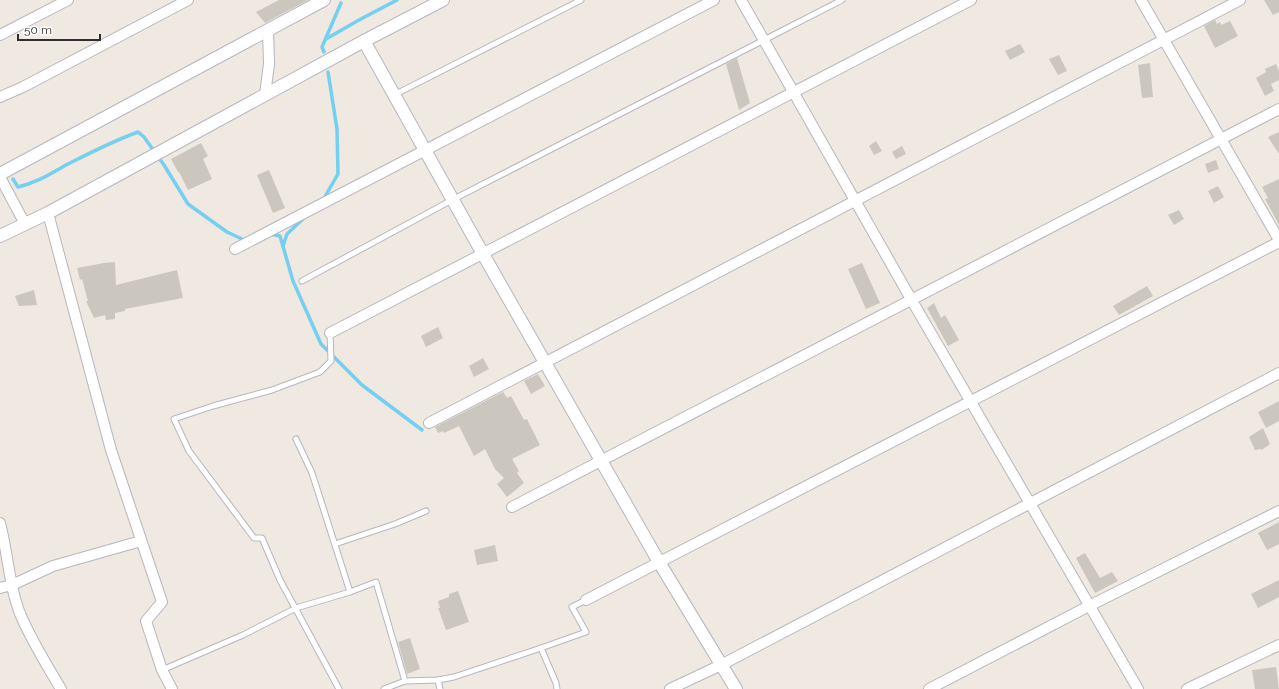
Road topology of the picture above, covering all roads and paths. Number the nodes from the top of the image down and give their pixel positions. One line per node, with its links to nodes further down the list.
1 (68, 0): 13 (street)
2 (188, 0): 20 (street)
3 (324, 0): 12 (street)
4 (443, 0): 16 (street)
5 (580, 0): 19 (lane)
6 (714, 0): 23 (street)
7 (741, 0): 14 (street)
8 (842, 0): 14 (lane)
9 (971, 0): 17 (street)
10 (1141, 0): 15 (street)
11 (1240, 0): 15 (street)
12 (268, 30): 18 (street); 24 (street)
13 (0, 35)
14 (763, 40): 17 (street); 25 (lane)
15 (1164, 40): 22 (street); 26 (street)
16 (364, 41): 18 (street); 19 (street)
17 (792, 92): 26 (street); 32 (street)
18 (265, 95): 27 (street)
19 (394, 96): 23 (street)
20 (0, 98)
21 (1279, 109): 22 (street)
22 (1221, 139): 30 (street); 34 (street)
23 (425, 151): 25 (street); 31 (street)
24 (0, 176): 28 (street)
25 (452, 200): 32 (street); 33 (lane)
26 (855, 201): 34 (street); 36 (street)
27 (48, 212): 28 (street); 47 (street)
28 (25, 224): 29 (street)
29 (0, 236)
30 (1279, 241): 38 (street)
31 (234, 249)
32 (482, 254): 35 (street); 36 (street)
33 (302, 281)
34 (911, 299): 38 (street); 41 (street)
35 (330, 333): 55 (lane)
36 (545, 363): 39 (street); 41 (street)
37 (1279, 373): 42 (street)
38 (971, 401): 42 (street); 49 (street)
39 (429, 423)
40 (296, 439): 48 (lane)
41 (602, 460): 43 (street); 49 (street)
42 (1029, 503): 54 (street); 58 (street)
43 (512, 507)
44 (426, 511): 48 (lane)
45 (1279, 511): 54 (street)
46 (0, 523): 50 (street)
47 (141, 541): 50 (street); 59 (street)
48 (335, 544): 52 (lane)
49 (659, 562): 53 (street); 58 (street)
50 (12, 585): 51 (street); 62 (street)
51 (0, 588)
52 (350, 592): 55 (lane); 61 (lane)
53 (586, 600): 57 (lane)
54 (1089, 606): 71 (street); 72 (street)
55 (296, 608): 59 (lane); 64 (lane)
56 (1279, 645): 73 (street)
57 (541, 648): 60 (lane); 68 (lane)
58 (721, 665): 69 (street); 70 (street)
59 (162, 670): 63 (street)
60 (438, 680): 61 (lane); 67 (lane)
61 (404, 682): 65 (lane); 66 (lane)
62 (61, 689)
63 (172, 689)
64 (339, 689)
65 (384, 689)
66 (404, 689)
67 (440, 689)
68 (557, 689)
69 (670, 689)
70 (736, 689)
71 (929, 689)
72 (1138, 689)
73 (1187, 689)

